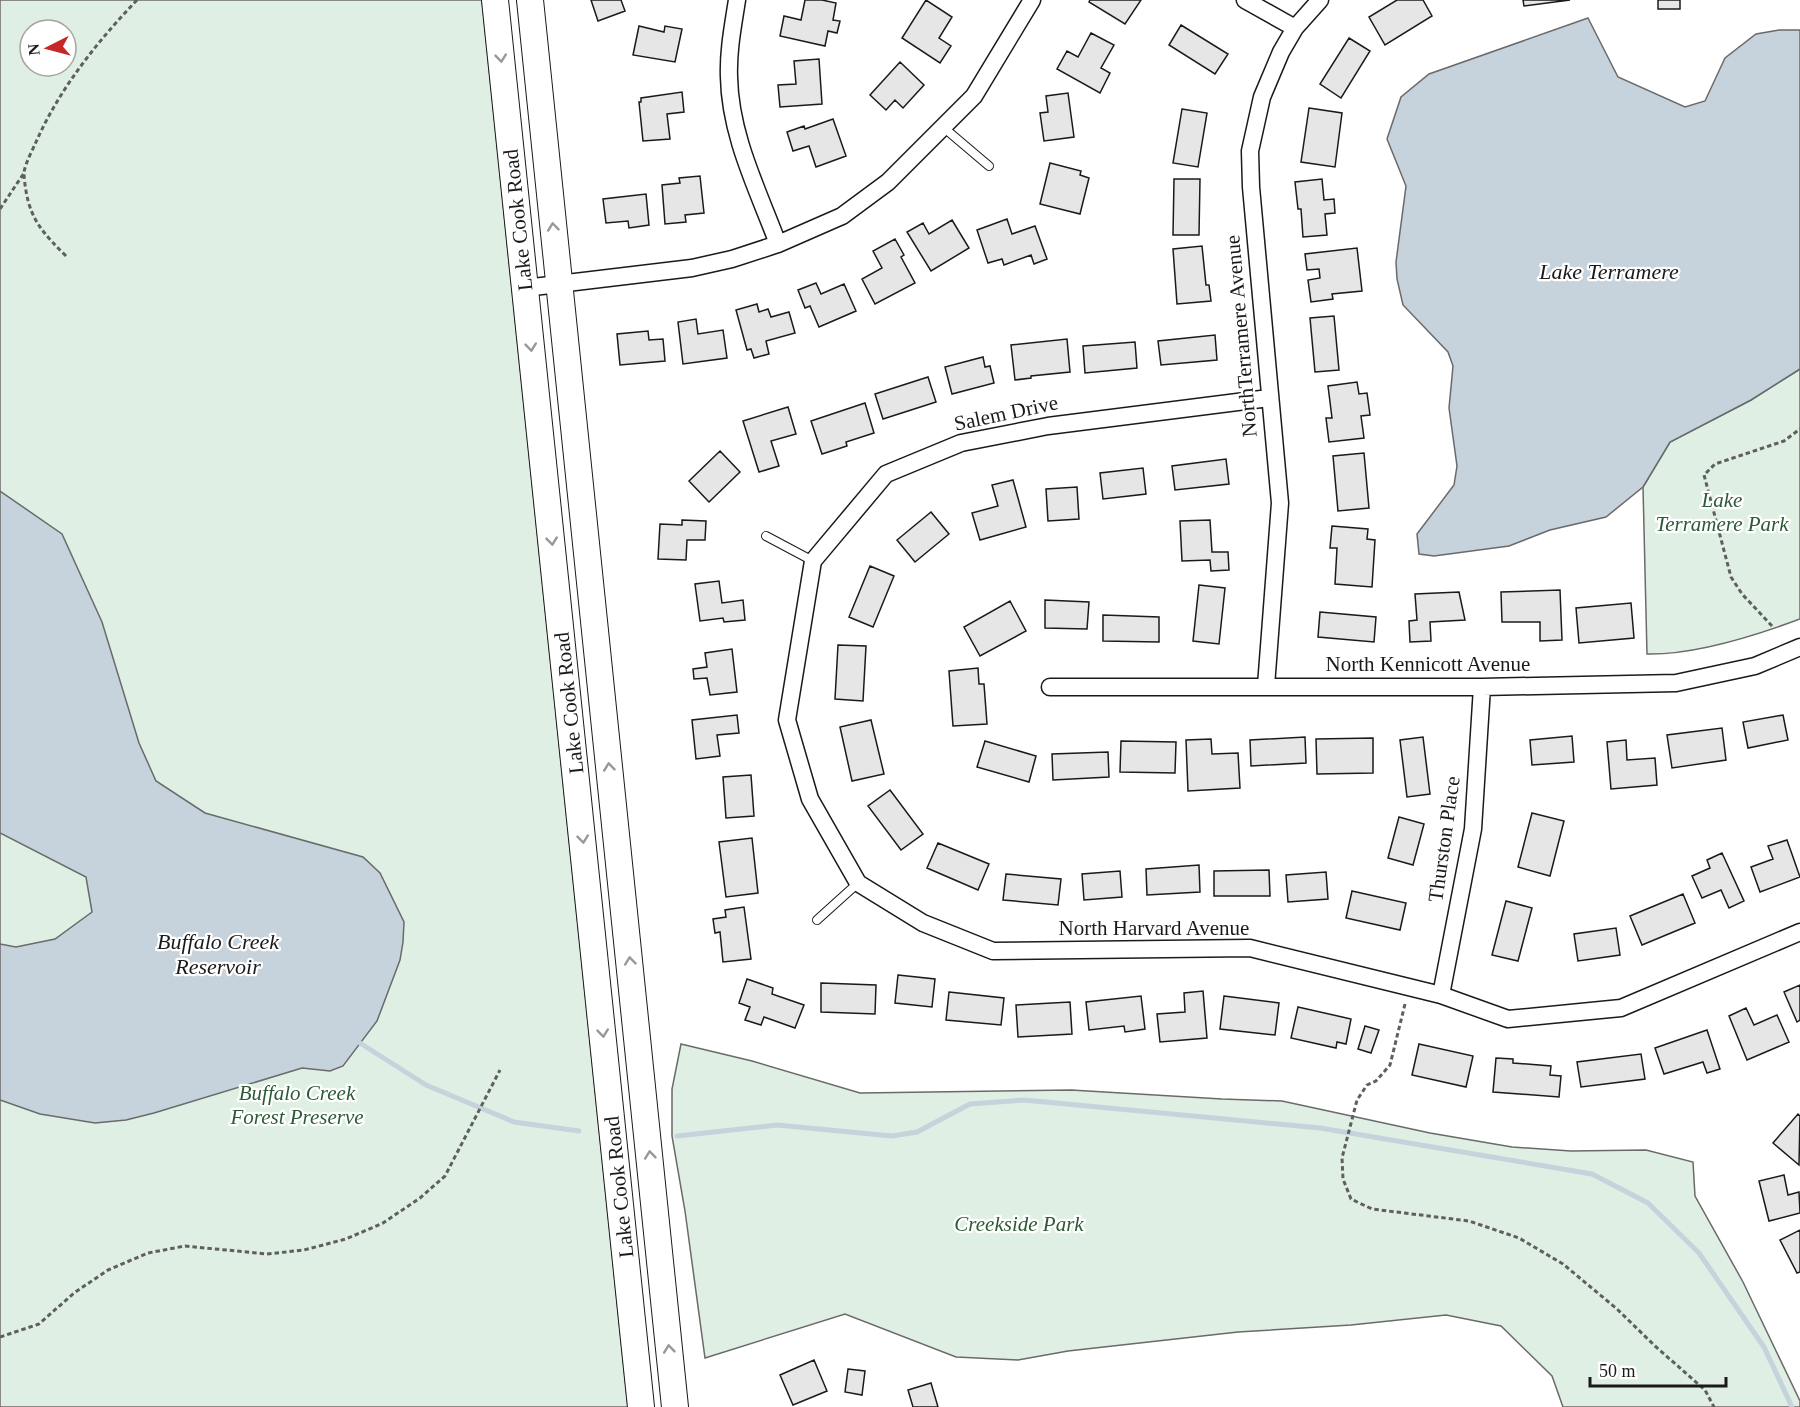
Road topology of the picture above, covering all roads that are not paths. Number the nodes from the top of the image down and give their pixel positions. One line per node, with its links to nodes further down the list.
1 (495, 0): 12 (main road, Lake Cook Road, one-way to 12)
2 (530, 0): 11 (main road, Lake Cook Road, one-way to 2)
3 (737, 0): 10 (street)
4 (1032, 0): 8 (street)
5 (1245, 0): 7 (street)
6 (1320, 0): 7 (street, NorthTerramere Avenue)
7 (1295, 28): 13 (street, NorthTerramere Avenue)
8 (943, 127): 9 (lane); 10 (street)
9 (989, 166)
10 (778, 244): 11 (street)
11 (560, 285): 12 (street); 25 (main road, Lake Cook Road, one-way to 11)
12 (525, 288): 24 (main road, Lake Cook Road, one-way to 24)
13 (1269, 398): 15 (street, Salem Drive); 17 (street, NorthTerramere Avenue)
14 (766, 536): 15 (lane)
15 (813, 561): 20 (street, North Harvard Avenue)
16 (1800, 646): 19 (street, North Kennicott Avenue)
17 (1266, 686): 18 (street, North Kennicott Avenue); 19 (street, North Kennicott Avenue)
18 (1050, 687)
19 (1482, 687): 23 (street, Thurston Place)
20 (858, 883): 21 (lane); 23 (street, North Harvard Avenue)
21 (817, 920)
22 (1800, 932): 23 (street, North Harvard Avenue)
23 (1441, 995)
24 (641, 1407)
25 (675, 1407)

